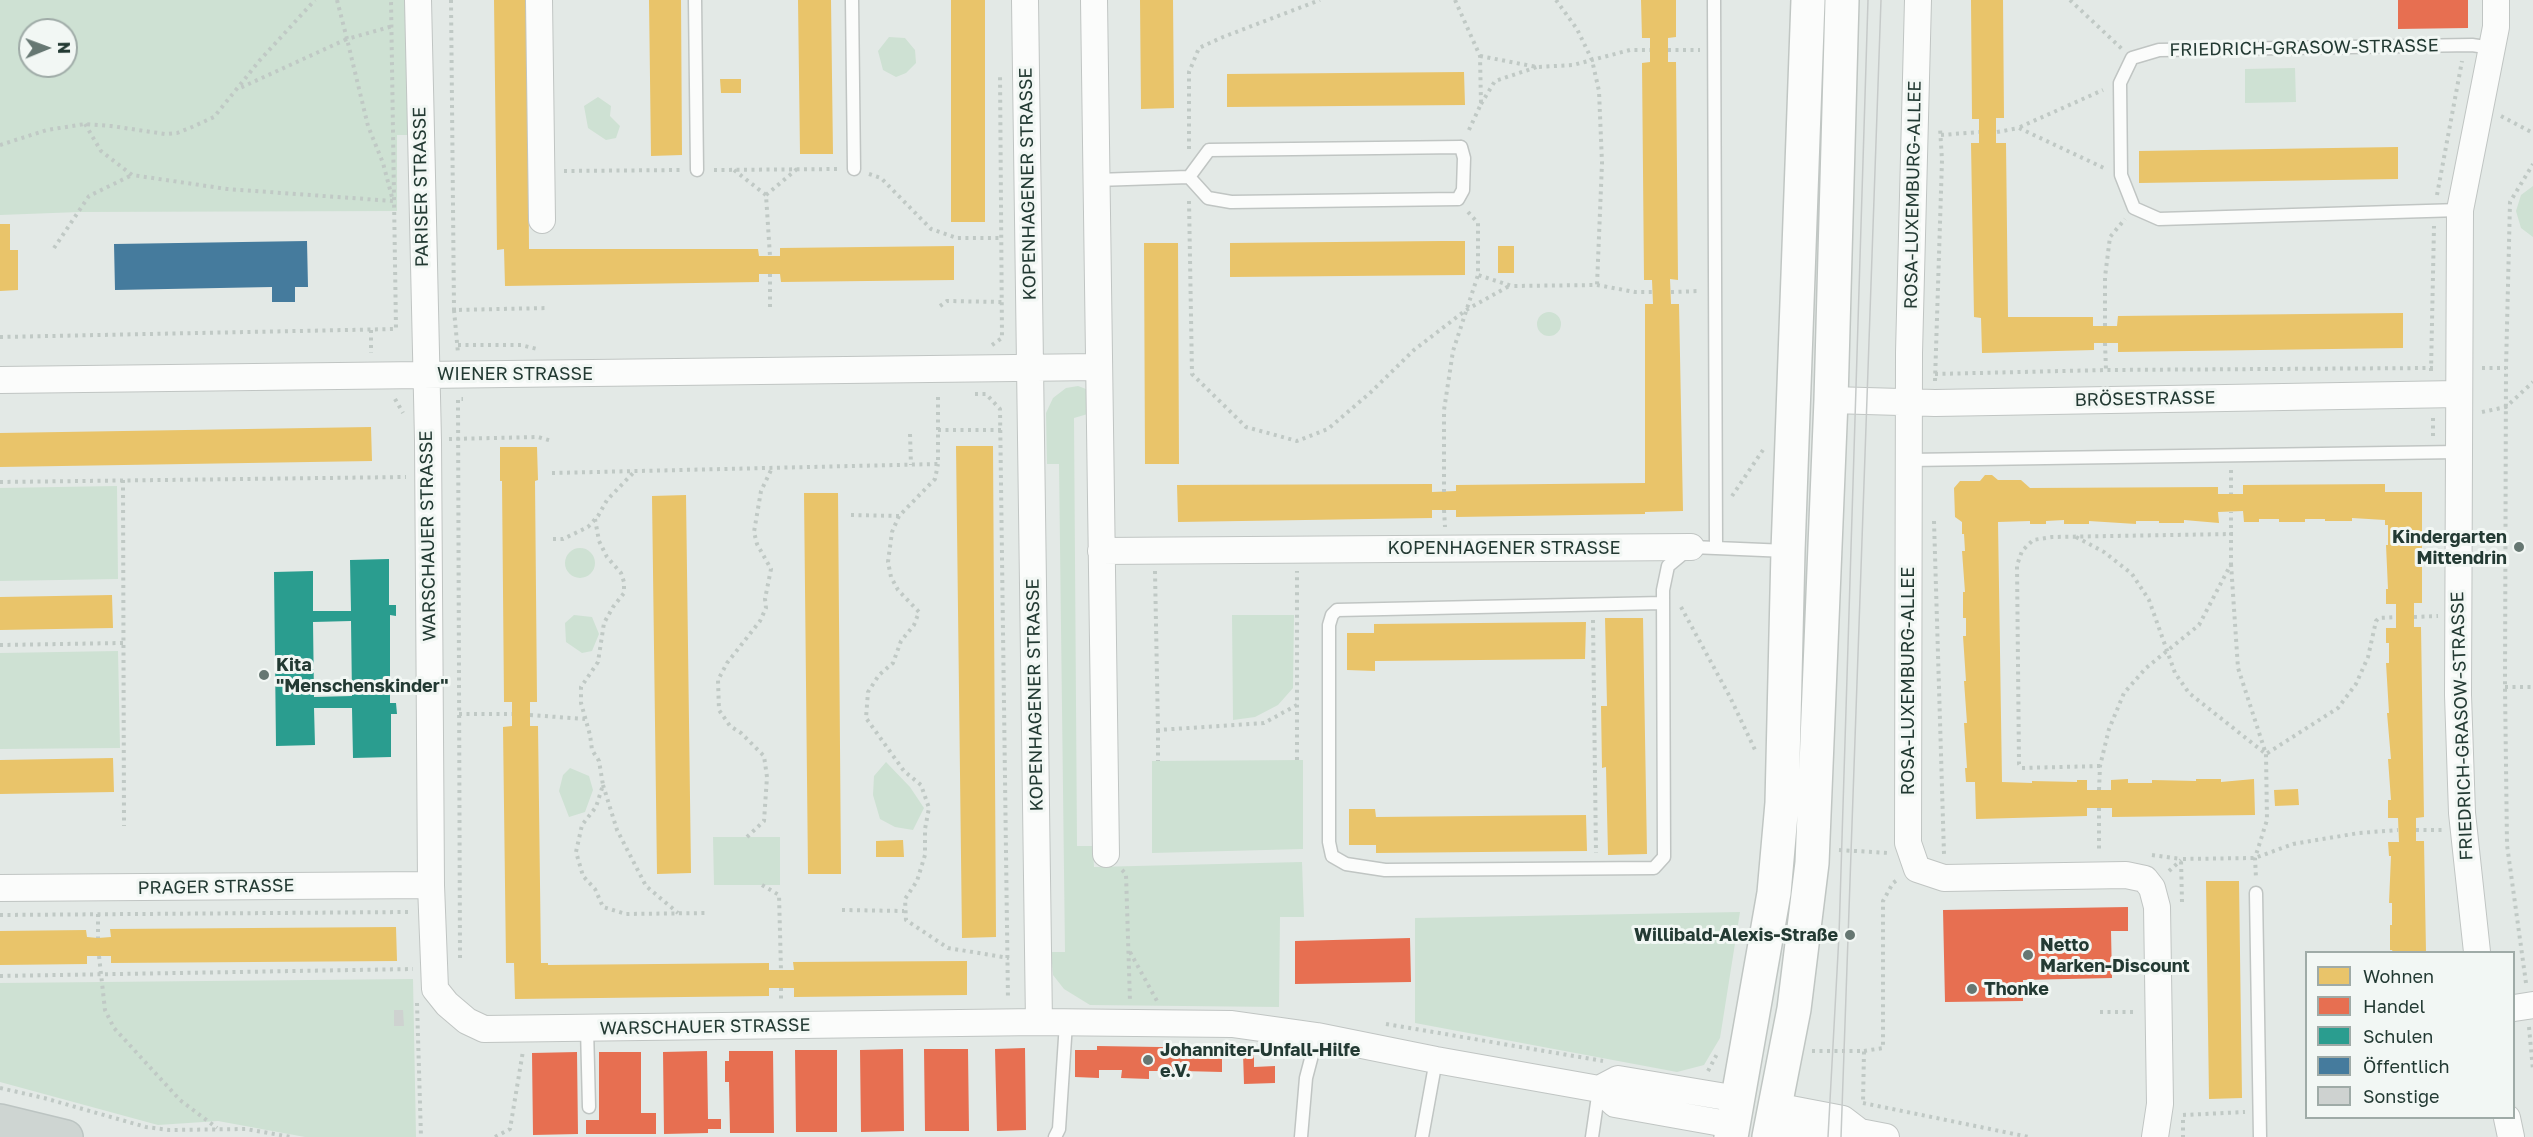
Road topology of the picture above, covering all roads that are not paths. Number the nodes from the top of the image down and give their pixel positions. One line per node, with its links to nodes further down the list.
1 (539, 0): 18 (street)
2 (695, 0): 14 (lane)
3 (852, 0): 13 (lane)
4 (1025, 0): 20 (street, KOPENHAGENER STRASSE)
5 (1094, 0): 16 (street)
6 (1714, 0): 30 (lane)
7 (1808, 0): 24 (street)
8 (1842, 0): 25 (street)
9 (1918, 0): 26 (street, ROSA-LUXEMBURG-ALLEE)
10 (2496, 0): 12 (street, FRIEDRICH-GRASOW-STRASSE)
11 (418, 9): 21 (street, PARISER STRASSE)
12 (2492, 48): 17 (street, FRIEDRICH-GRASOW-STRASSE); 17 (lane, FRIEDRICH-GRASOW-STRASSE)
13 (854, 169)
14 (697, 170)
15 (1189, 177): 15 (lane); 16 (lane)
16 (1096, 180): 19 (street)
17 (2460, 210): 23 (street, FRIEDRICH-GRASOW-STRASSE)
18 (542, 220)
19 (1099, 367): 20 (street); 31 (street)
20 (1030, 368): 21 (street, WIENER STRASSE); 39 (street, KOPENHAGENER STRASSE)
21 (425, 374): 22 (street, WIENER STRASSE); 35 (street, WARSCHAUER STRASSE)
22 (0, 380)
23 (2458, 394): 26 (street, BRÖSESTRASSE); 27 (street, FRIEDRICH-GRASOW-STRASSE)
24 (1794, 400): 25 (street); 32 (street)
25 (1831, 400): 26 (street, BRÖSESTRASSE); 49 (street)
26 (1909, 402): 28 (street, ROSA-LUXEMBURG-ALLEE)
27 (2458, 452): 28 (lane); 38 (street, FRIEDRICH-GRASOW-STRASSE)
28 (1909, 460): 58 (street, ROSA-LUXEMBURG-ALLEE)
29 (1691, 547): 30 (lane); 31 (street, KOPENHAGENER STRASSE); 33 (lane)
30 (1716, 548): 32 (lane)
31 (1101, 551): 34 (street)
32 (1788, 551): 47 (street)
33 (1663, 596): 33 (lane)
34 (1106, 854)
35 (431, 885): 36 (street, PRAGER STRASSE); 41 (street, WARSCHAUER STRASSE)
36 (0, 888)
37 (2256, 893): 59 (lane)
38 (2477, 951)
39 (1039, 1022): 40 (street, WARSCHAUER STRASSE); 41 (street, WARSCHAUER STRASSE)
40 (1066, 1023): 42 (street, WARSCHAUER STRASSE); 52 (lane)
41 (588, 1028): 45 (lane)
42 (1317, 1036): 43 (street, WARSCHAUER STRASSE); 53 (lane)
43 (1436, 1060): 44 (street, WARSCHAUER STRASSE); 54 (lane)
44 (1599, 1089): 47 (street, WARSCHAUER STRASSE); 55 (lane)
45 (588, 1107)
46 (2507, 1119): 60 (street)
47 (1734, 1120): 49 (street)
48 (0, 1121): 51 (main road)
49 (1771, 1125): 50 (street); 56 (street)
50 (1852, 1134): 57 (street)
51 (66, 1137)
52 (1054, 1137)
53 (1301, 1137)
54 (1422, 1137)
55 (1592, 1137)
56 (1832, 1137)
57 (1886, 1137)
58 (2155, 1137)
59 (2260, 1137)
60 (2511, 1137)

